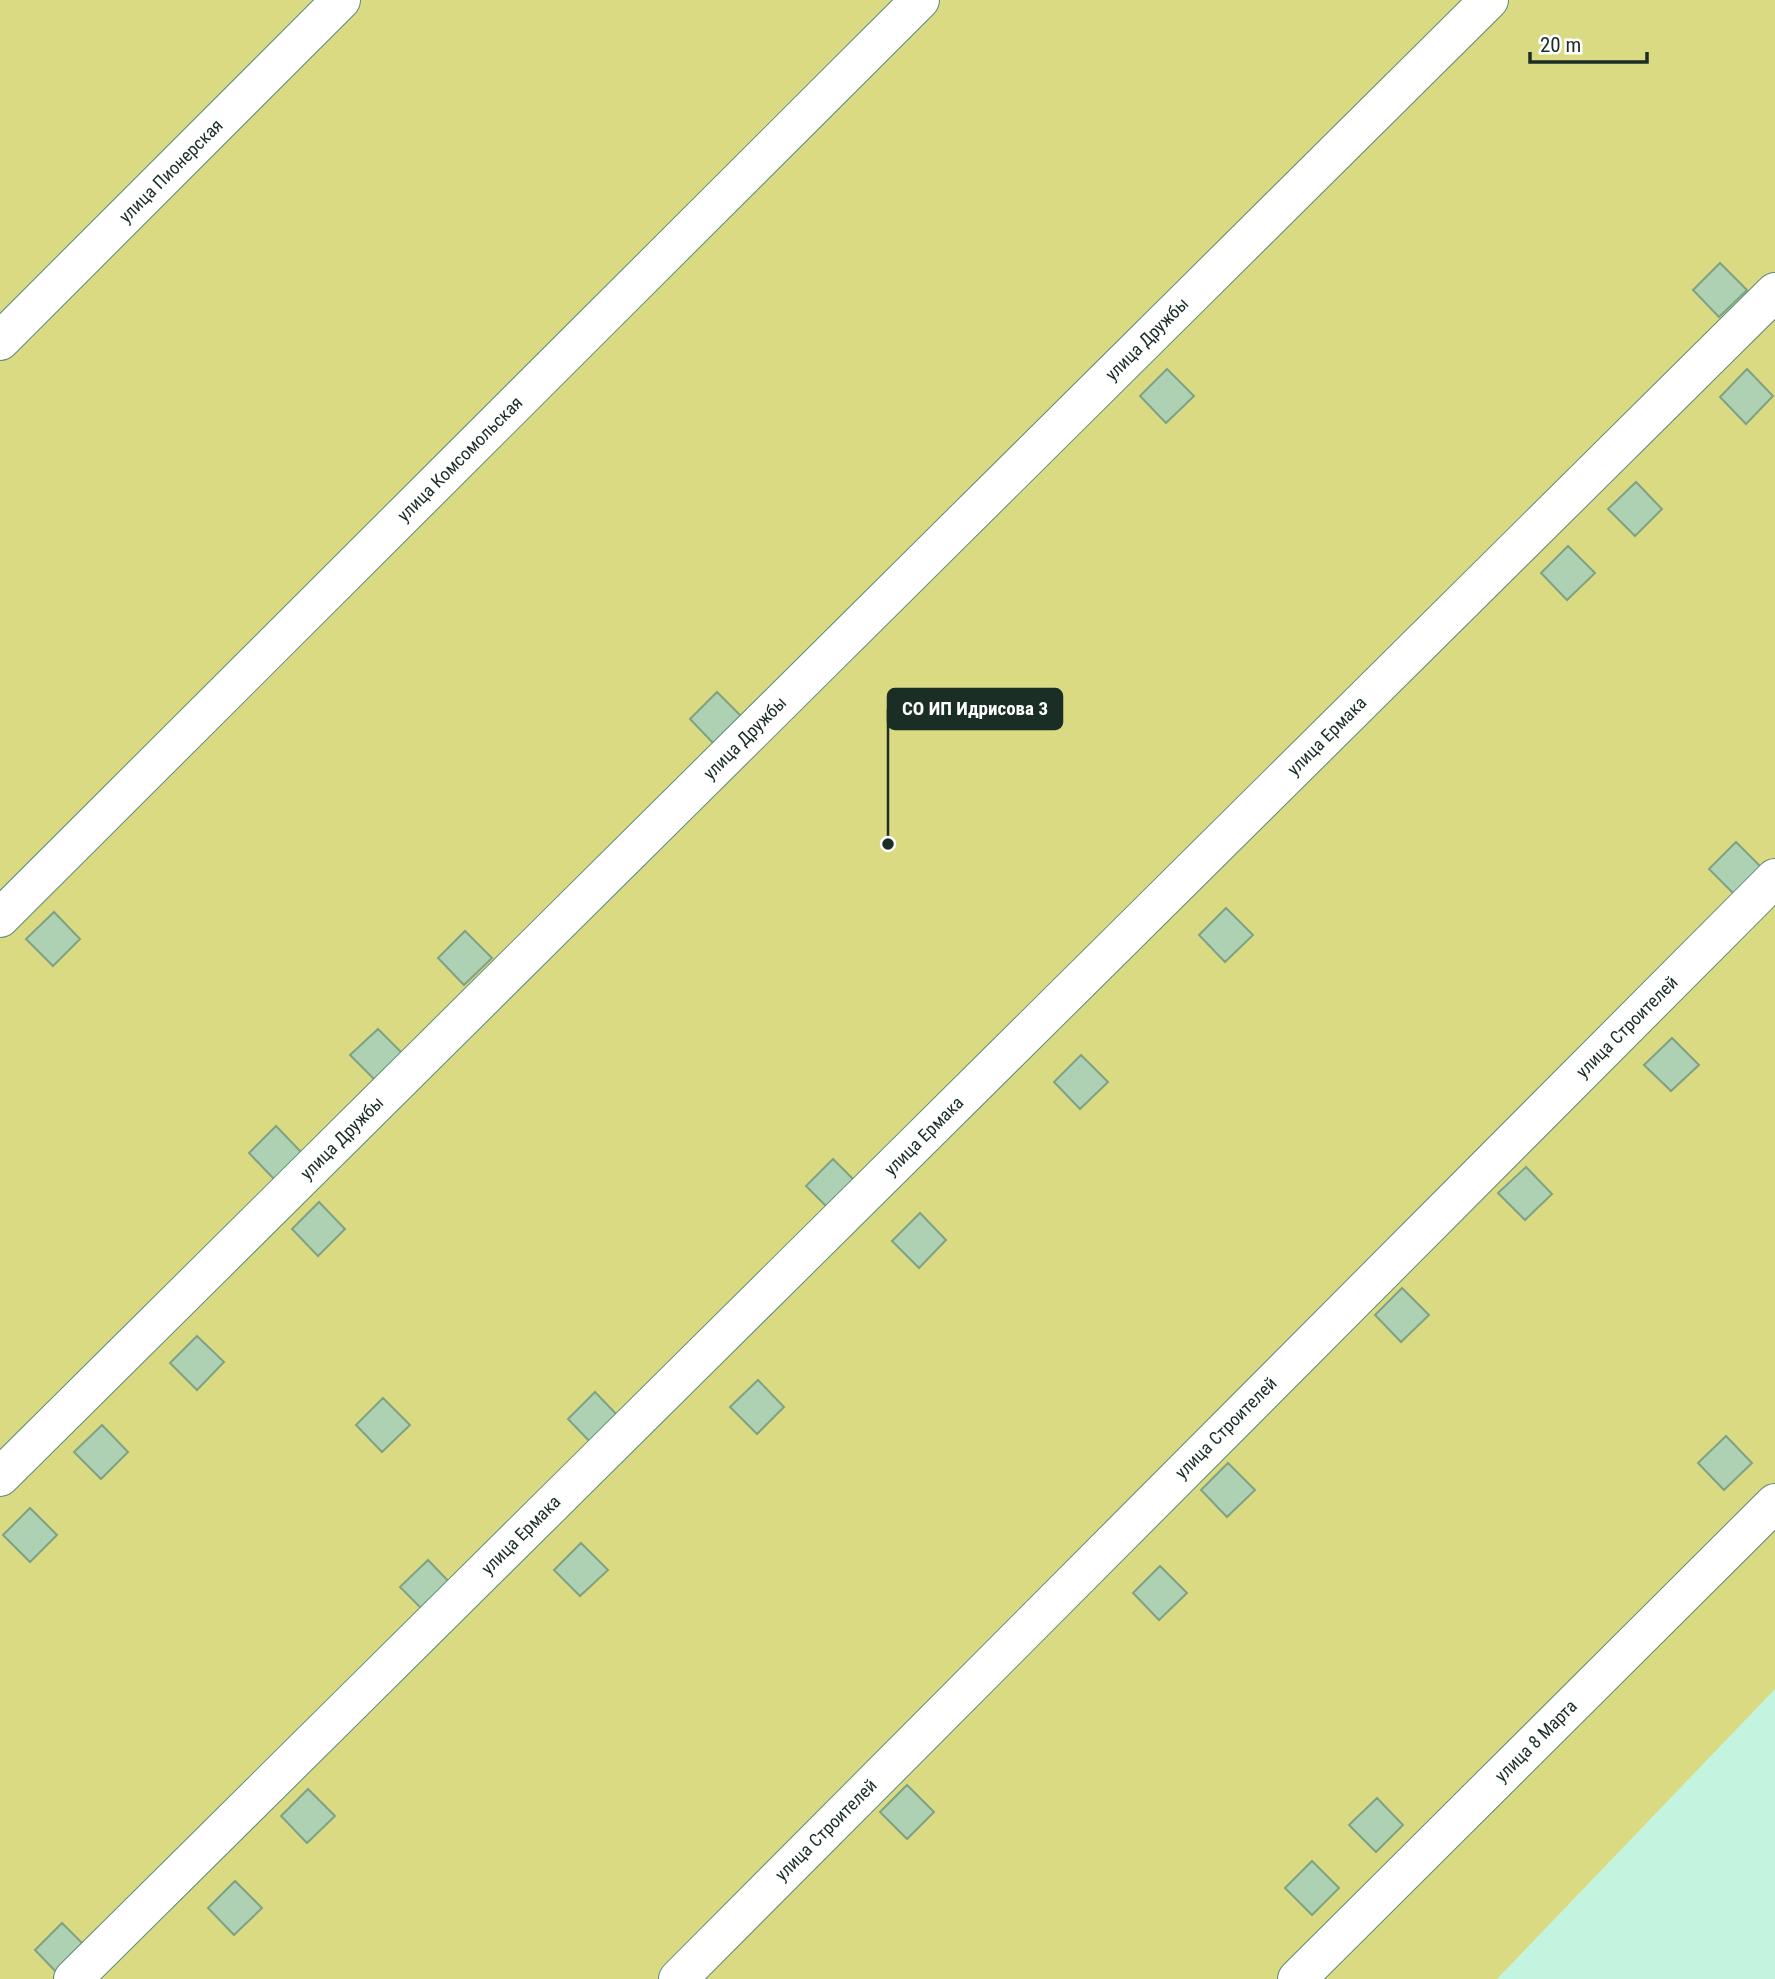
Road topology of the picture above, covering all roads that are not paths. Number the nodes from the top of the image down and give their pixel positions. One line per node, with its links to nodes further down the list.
1 (341, 0): 5 (street, улица Пионерская)
2 (920, 0): 7 (street, улица Комсомольская)
3 (1489, 0): 8 (street, улица Дружбы)
4 (1775, 292): 10 (street, улица Ермака)
5 (0, 341)
6 (1775, 878): 11 (street, улица Строителей)
7 (0, 918)
8 (0, 1477)
9 (1775, 1503): 12 (street, улица 8 Марта)
10 (73, 1979)
11 (678, 1979)
12 (1297, 1979)

